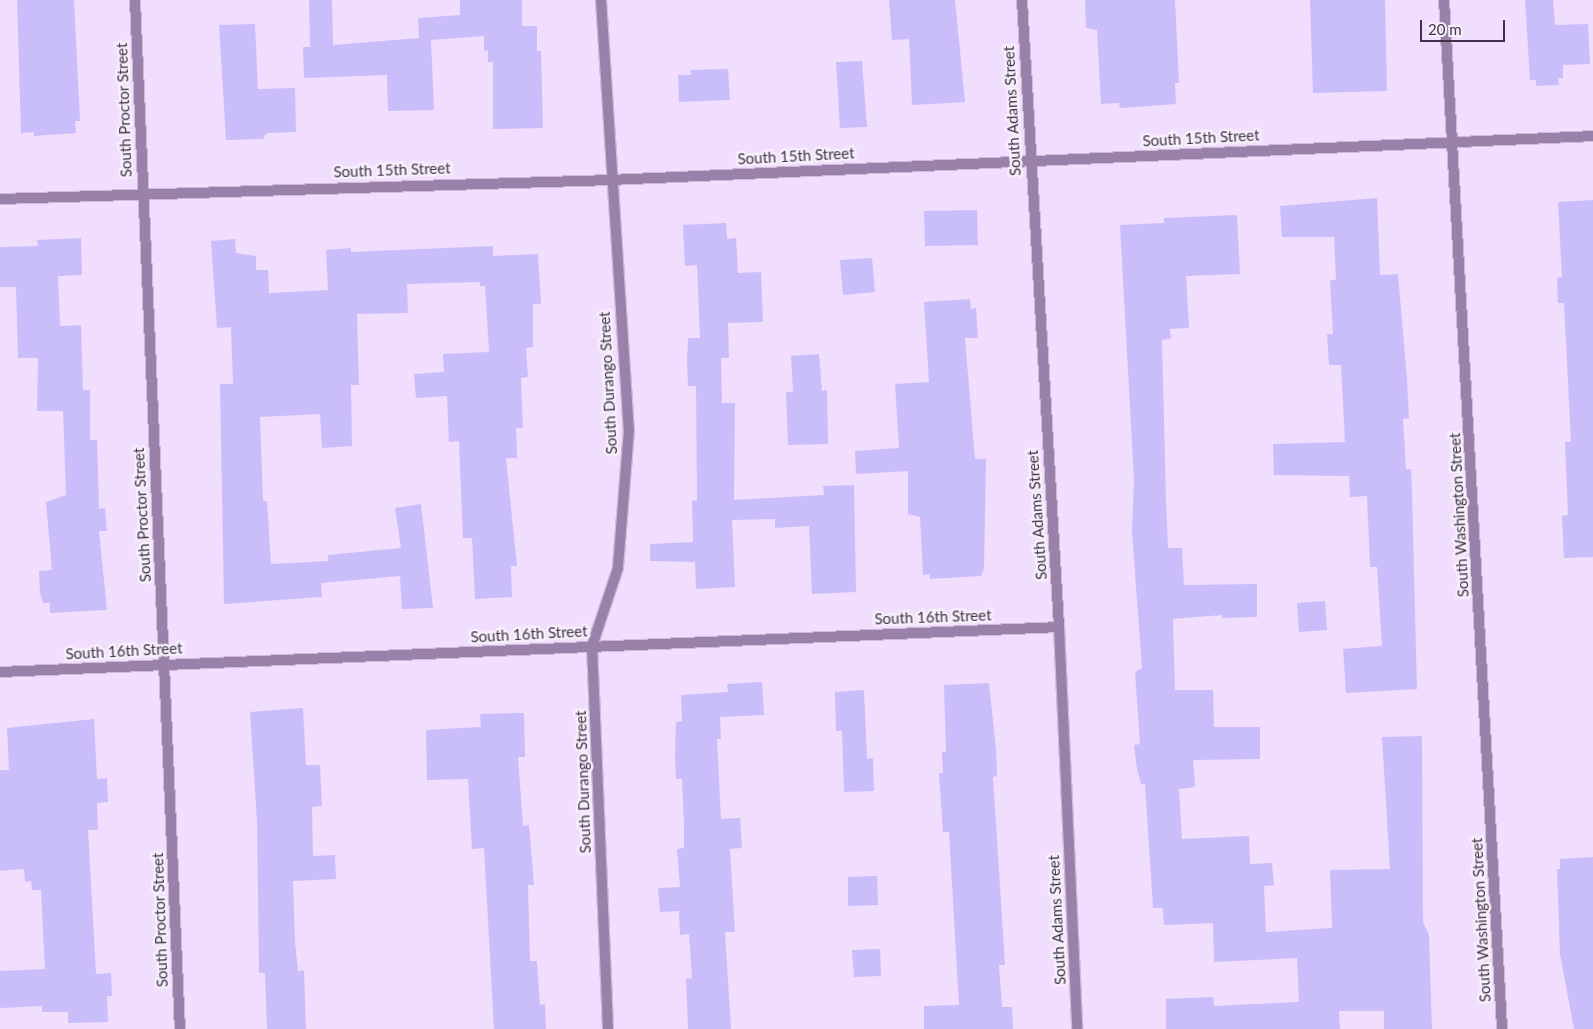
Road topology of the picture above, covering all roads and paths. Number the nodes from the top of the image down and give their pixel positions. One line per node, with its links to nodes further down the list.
1 (135, 0): 9 (street, South Proctor Street)
2 (601, 0): 8 (street, South Durango Street)
3 (1022, 0): 7 (street, South Adams Street)
4 (1444, 0): 6 (street, South Washington Street)
5 (1593, 136): 6 (street, South 15th Street)
6 (1454, 142): 7 (street, South 15th Street); 18 (street, South Washington Street)
7 (1029, 161): 8 (street, South 15th Street); 11 (street, South Adams Street)
8 (610, 180): 9 (street, South 15th Street); 12 (street, South Durango Street)
9 (142, 192): 10 (street, South 15th Street); 13 (street, South Proctor Street)
10 (0, 199)
11 (1059, 627): 12 (street, South 16th Street); 17 (street, South Adams Street)
12 (592, 646): 13 (street, South 16th Street); 16 (street, South Durango Street)
13 (164, 663): 14 (street, South 16th Street); 15 (street, South Proctor Street)
14 (0, 672)
15 (180, 1029)
16 (608, 1029)
17 (1077, 1029)
18 (1502, 1029)

